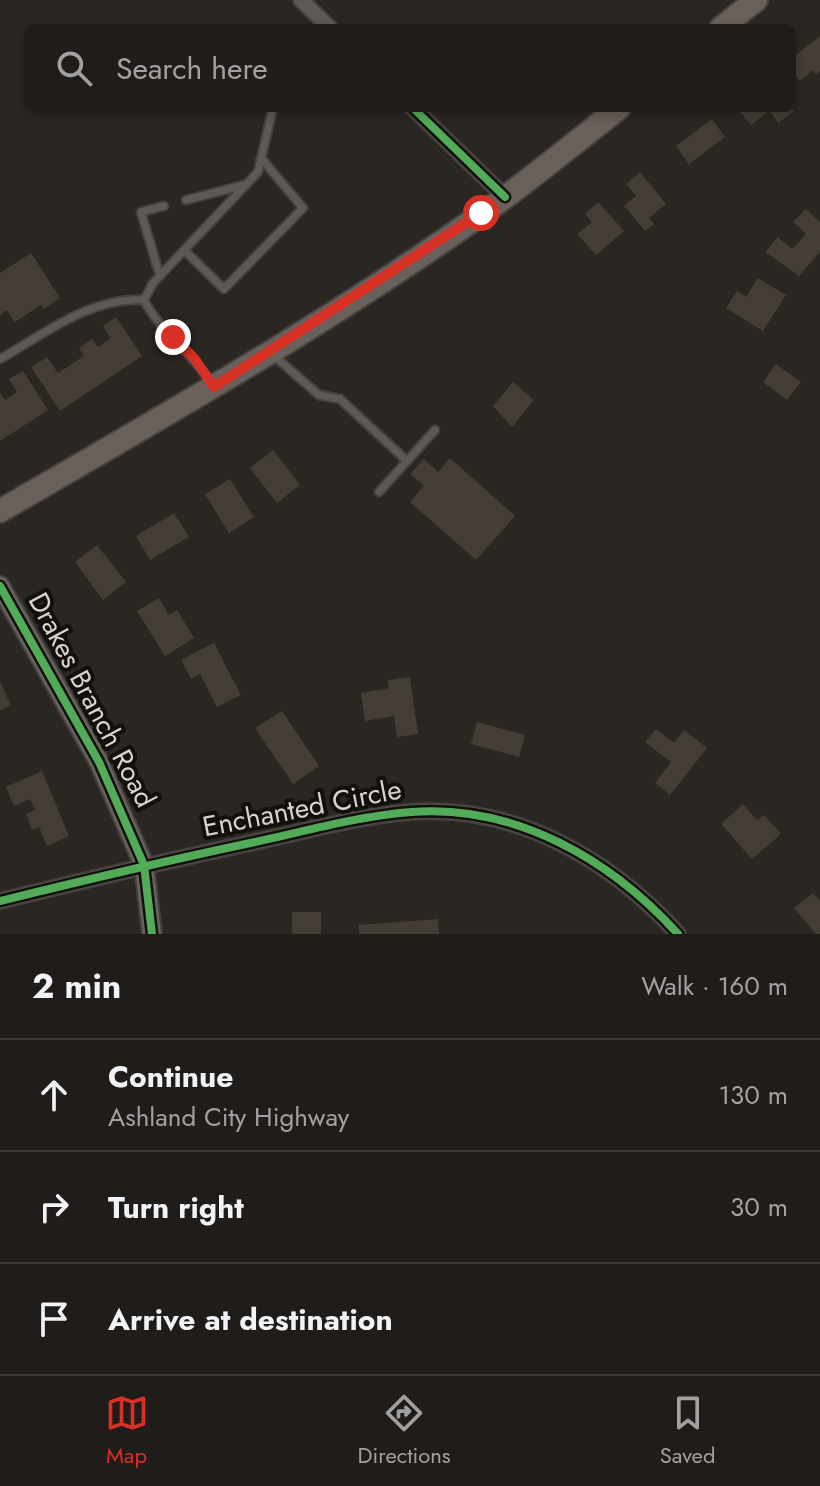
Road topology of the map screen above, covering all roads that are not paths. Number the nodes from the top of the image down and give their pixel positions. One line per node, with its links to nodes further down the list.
1 (301, 0): 3 (street)
2 (756, 0): 4 (main road)
3 (325, 24)
4 (726, 24)
5 (272, 112): 8 (lane)
6 (417, 112): 10 (street)
7 (614, 112): 10 (main road)
8 (261, 158): 9 (lane); 13 (lane)
9 (247, 184): 11 (lane); 13 (lane)
10 (505, 197): 16 (main road)
11 (186, 200)
12 (164, 206): 14 (lane)
13 (186, 252): 14 (lane)
14 (160, 276): 15 (lane)
15 (144, 300): 17 (lane); 18 (lane)
16 (270, 352): 18 (main road); 20 (lane)
17 (0, 359)
18 (214, 387): 22 (main road)
19 (435, 430): 20 (lane)
20 (407, 461): 21 (lane)
21 (379, 492)
22 (0, 511)
23 (0, 586): 24 (street, Drakes Branch Road)
24 (144, 865): 25 (street, Enchanted Circle); 26 (street, Drakes Branch Road); 27 (street, Enchanted Circle)
25 (0, 901)
26 (152, 934)
27 (678, 934)

